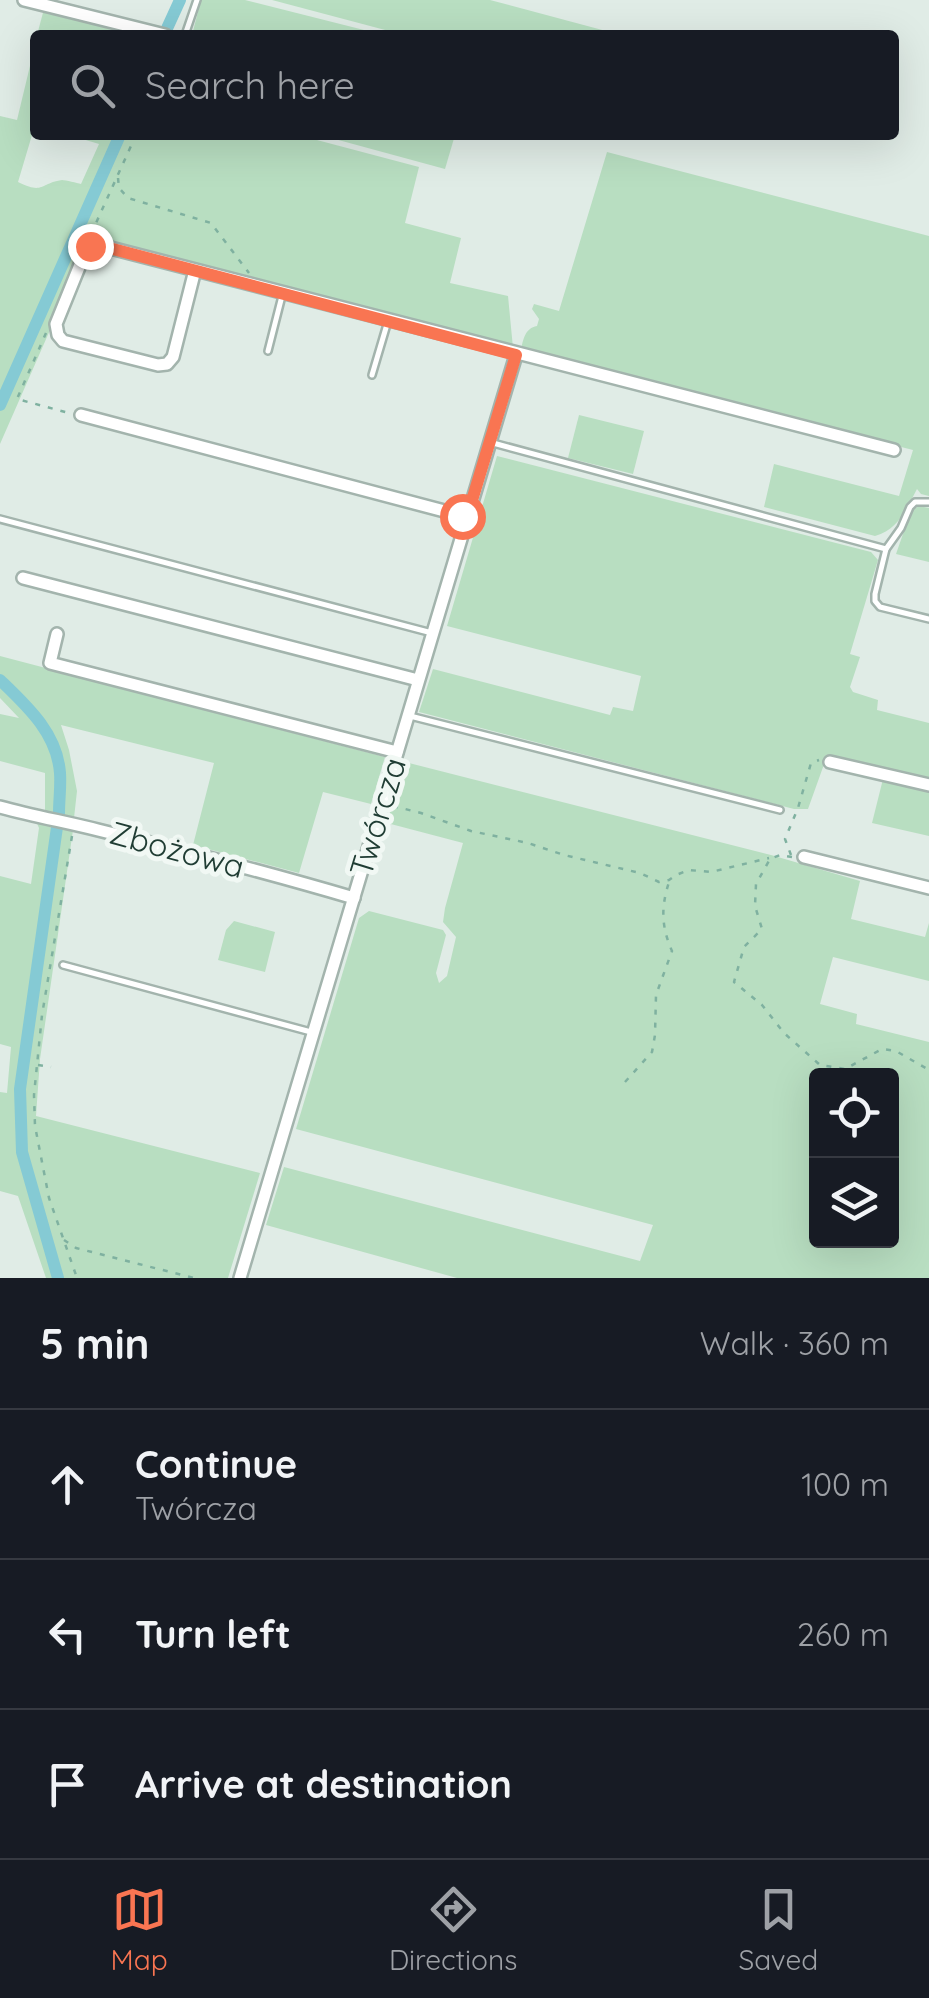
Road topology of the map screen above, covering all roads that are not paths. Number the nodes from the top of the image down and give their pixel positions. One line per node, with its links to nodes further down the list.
1 (24, 0): 3 (street)
2 (198, 0): 4 (lane)
3 (143, 30)
4 (187, 30)
5 (196, 270): 5 (street); 6 (street)
6 (283, 293): 7 (street); 8 (lane)
7 (388, 321): 9 (street); 10 (lane)
8 (268, 351)
9 (516, 355): 12 (street, Twórcza); 13 (street)
10 (372, 375)
11 (80, 415): 15 (street)
12 (490, 442): 15 (street, Twórcza); 17 (lane)
13 (894, 450)
14 (929, 502): 17 (lane)
15 (467, 517): 20 (street, Twórcza)
16 (0, 519): 20 (lane)
17 (886, 549): 19 (lane)
18 (23, 578): 22 (street)
19 (929, 619)
20 (432, 633): 22 (street, Twórcza)
21 (58, 634): 24 (street)
22 (418, 680): 23 (street, Twórcza)
23 (408, 715): 24 (street, Twórcza); 28 (lane)
24 (397, 752): 31 (street, Twórcza)
25 (830, 762): 26 (street)
26 (929, 786)
27 (0, 807): 31 (street, Zbożowa)
28 (780, 810)
29 (798, 857): 30 (street)
30 (929, 888)
31 (354, 898): 33 (street, Twórcza)
32 (63, 965): 33 (lane)
33 (314, 1033): 34 (street, Twórcza)
34 (240, 1278)

